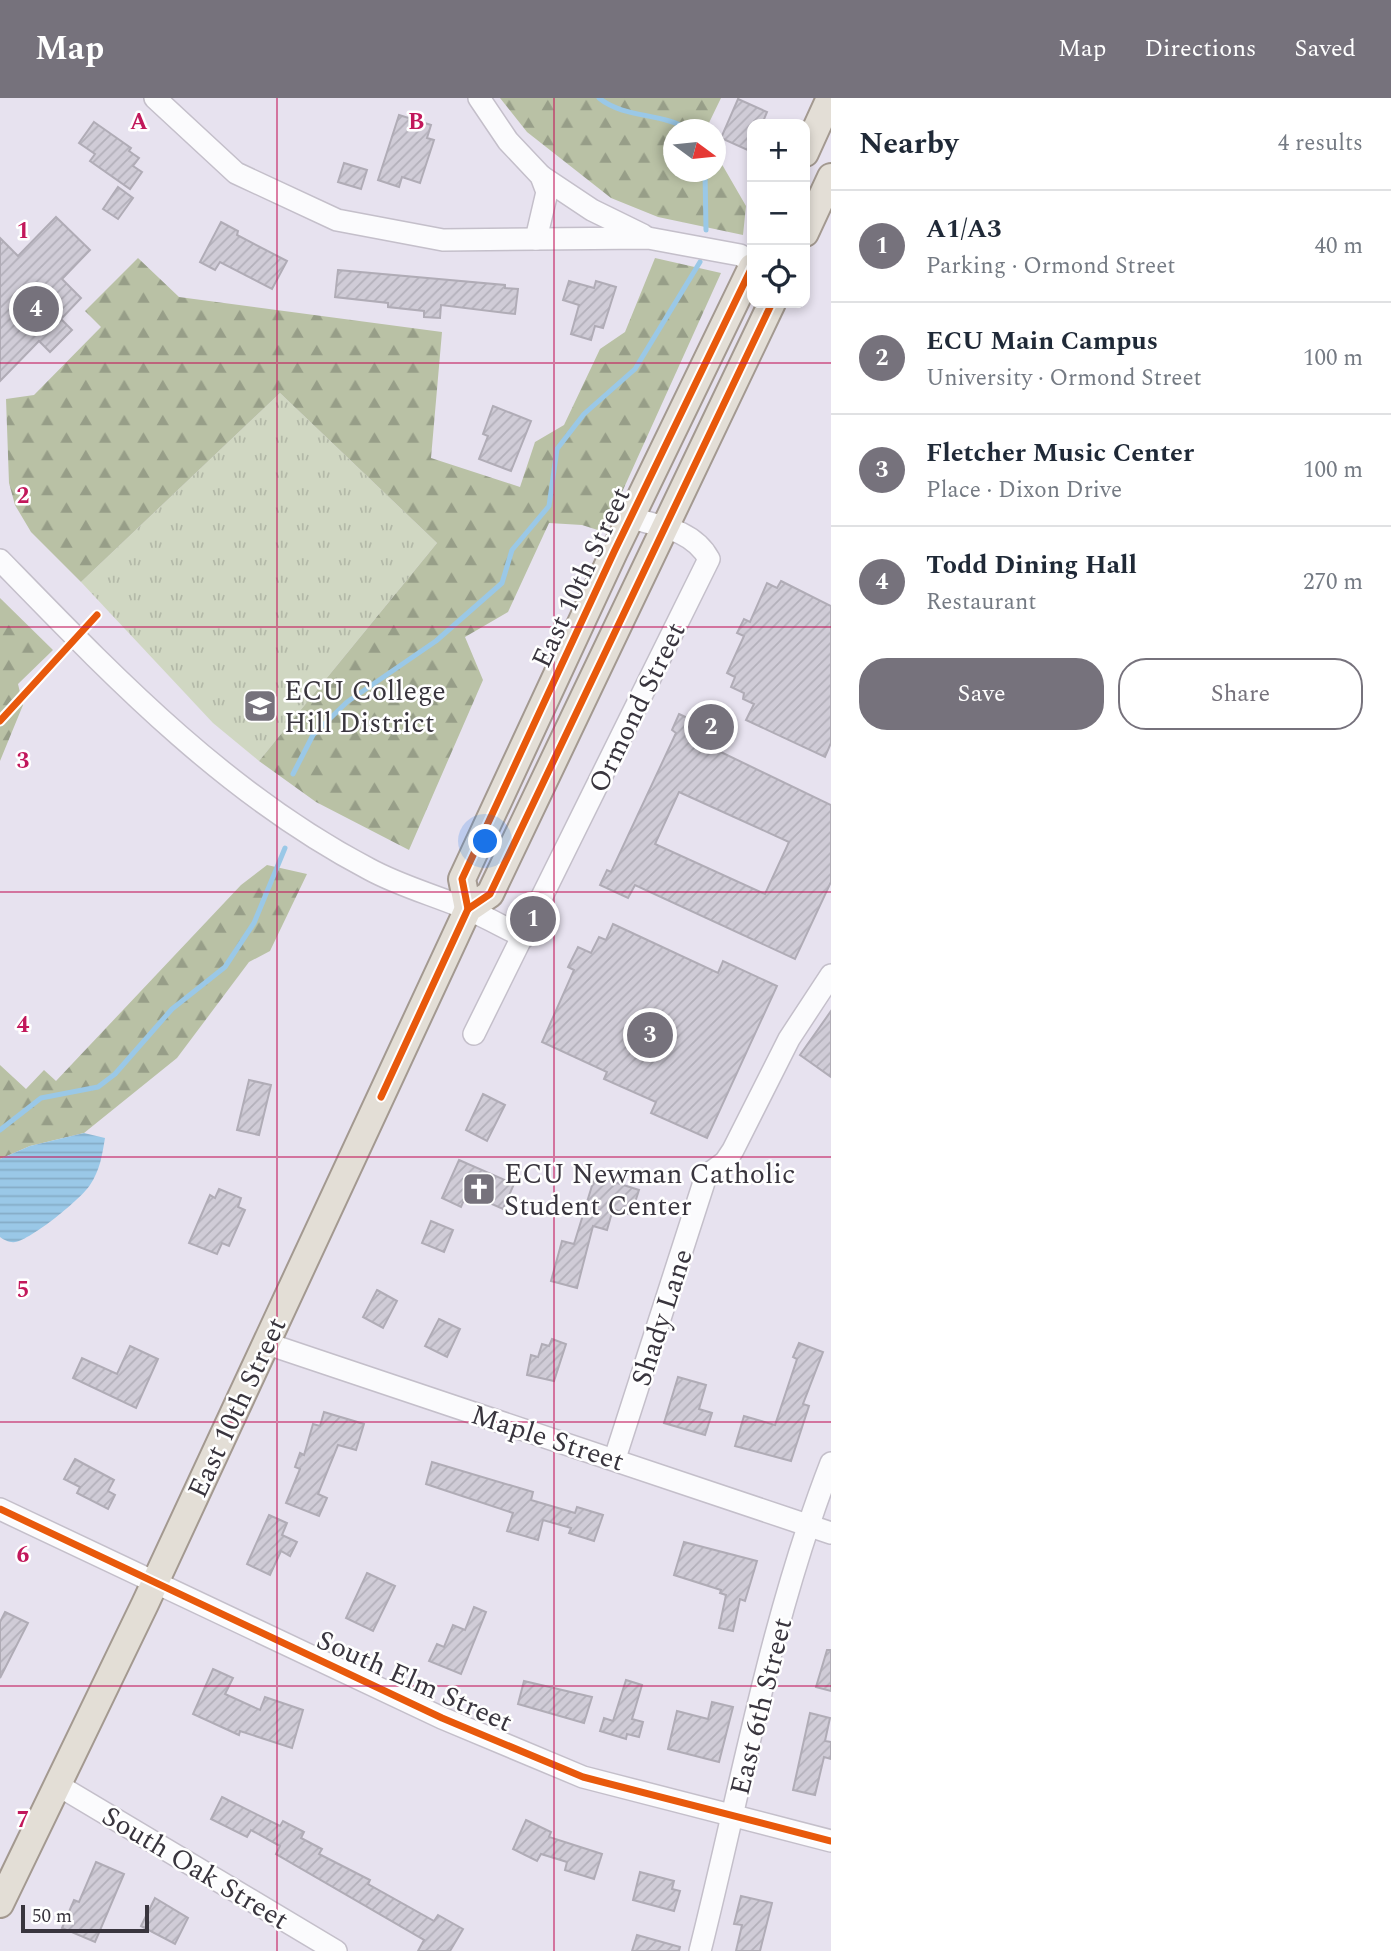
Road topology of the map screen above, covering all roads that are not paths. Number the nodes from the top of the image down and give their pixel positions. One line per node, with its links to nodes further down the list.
1 (155, 98): 9 (street)
2 (479, 98): 5 (street)
3 (830, 98): 4 (main road)
4 (810, 142)
5 (541, 176): 8 (street); 9 (street)
6 (831, 177): 7 (main road)
7 (810, 222)
8 (648, 238): 9 (street); 10 (street)
9 (536, 239)
10 (747, 261)
11 (747, 275): 13 (main road, East 10th Street)
12 (770, 308): 14 (main road, East 10th Street)
13 (631, 518): 14 (street, Ormond Street); 16 (main road, East 10th Street)
14 (666, 527): 16 (main road, East 10th Street); 17 (street, Ormond Street)
15 (0, 560): 16 (street)
16 (468, 909): 17 (street); 20 (main road, East 10th Street)
17 (524, 937): 19 (street, Ormond Street)
18 (831, 975): 21 (street, Shady Lane)
19 (474, 1034)
20 (265, 1343): 21 (street, Maple Street); 26 (main road, East 10th Street)
21 (615, 1458): 24 (street, Maple Street)
22 (831, 1464): 24 (street, East 6th Street)
23 (0, 1509): 26 (street, South Elm Street)
24 (807, 1525): 25 (street, Maple Street); 28 (street, East 6th Street)
25 (831, 1533)
26 (155, 1582): 27 (main road, East 10th Street); 28 (street, South Elm Street)
27 (56, 1784): 30 (main road, East 10th Street); 31 (street, South Oak Street)
28 (733, 1818): 29 (street, South Elm Street); 32 (street, East 6th Street)
29 (831, 1841)
30 (0, 1904)
31 (336, 1951)
32 (700, 1951)

